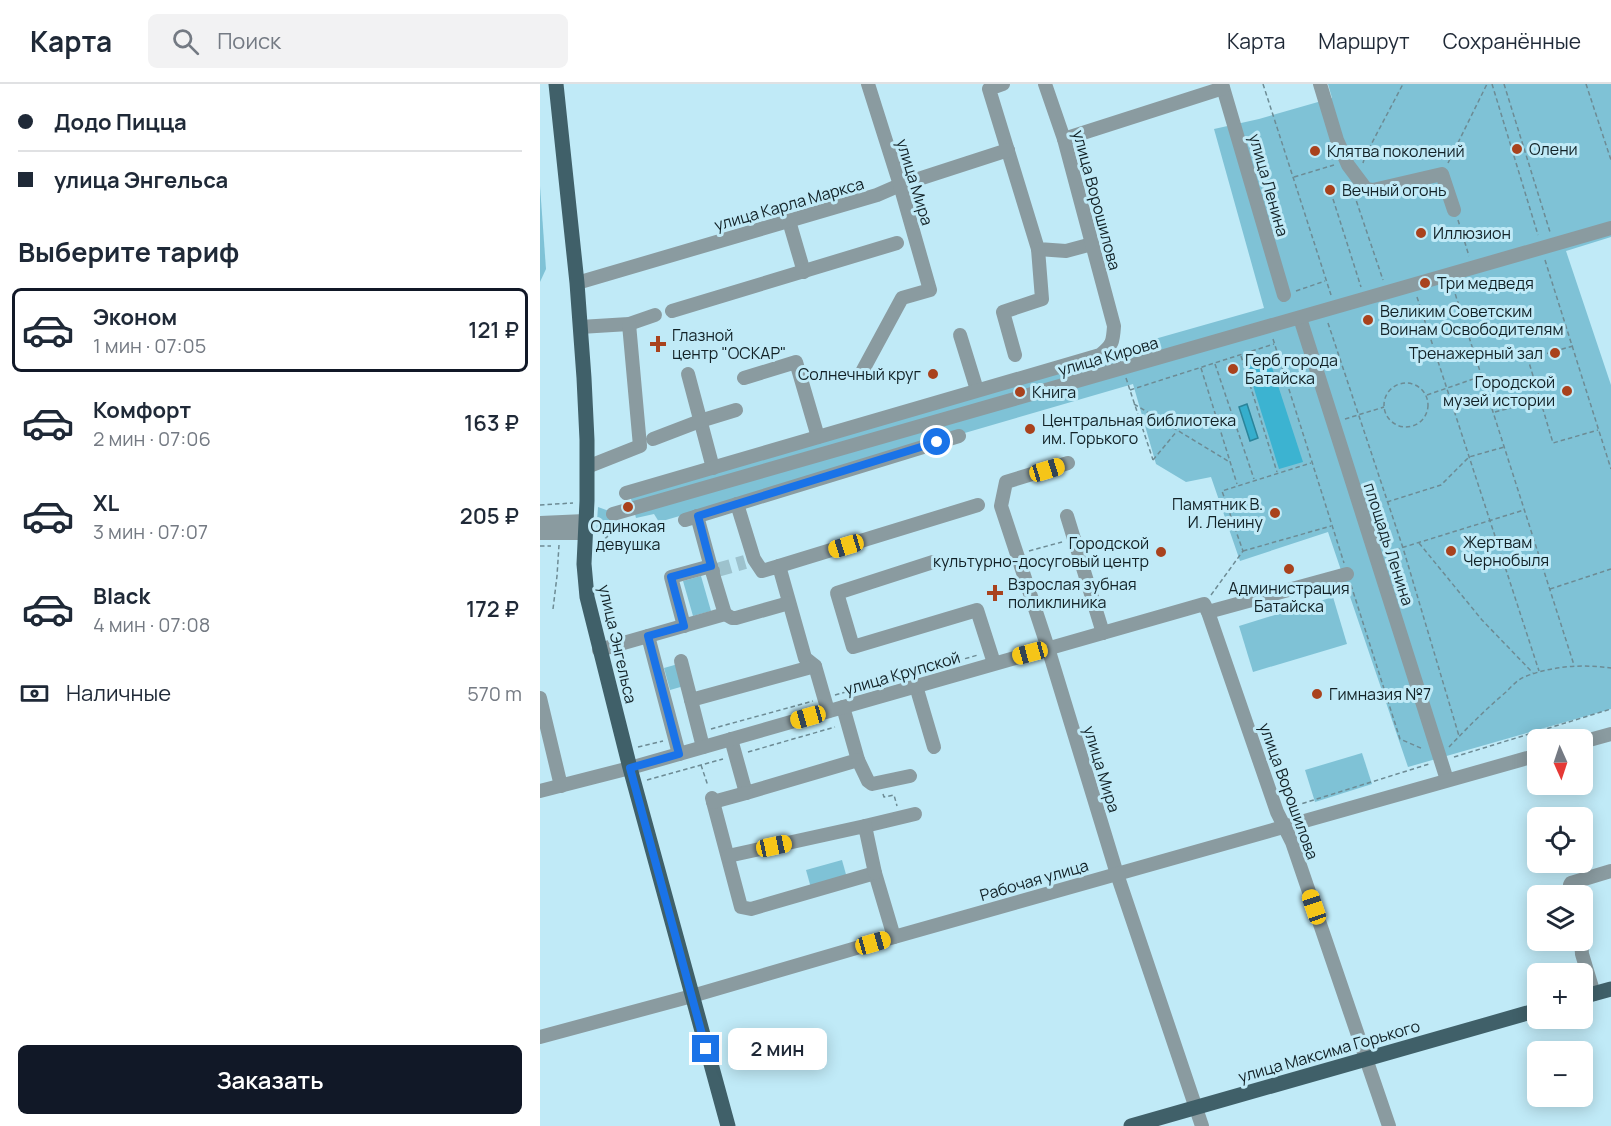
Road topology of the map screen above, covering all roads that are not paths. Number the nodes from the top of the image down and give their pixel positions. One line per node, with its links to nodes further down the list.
1 (556, 84): 18 (main road, улица Энгельса)
2 (868, 84): 10 (street, улица Мира)
3 (1003, 84): 6 (street)
4 (1045, 84): 8 (street, улица Ворошилова)
5 (1320, 84): 11 (street)
6 (988, 86): 9 (street)
7 (1222, 86): 8 (street); 19 (street, улица Ленина)
8 (1064, 139): 15 (street, улица Ворошилова)
9 (1008, 150): 10 (street, улица Карла Маркса); 16 (street)
10 (900, 185): 12 (street, улица Карла Маркса); 28 (street, улица Мира)
11 (1454, 210)
12 (789, 221): 17 (street); 18 (street, улица Карла Маркса)
13 (1611, 228): 22 (street, улица Кирова)
14 (897, 243): 17 (street)
15 (1092, 244): 16 (street); 27 (street, улица Ворошилова)
16 (1038, 249): 26 (street)
17 (804, 272): 20 (street)
18 (577, 283): 24 (main road, улица Энгельса)
19 (1284, 295)
20 (672, 311)
21 (655, 315): 23 (street)
22 (1300, 318): 43 (street, улица Кирова); 79 (street, площадь Ленина)
23 (629, 324): 24 (street); 38 (street)
24 (580, 327): 38 (main road, улица Энгельса)
25 (960, 335): 31 (street)
26 (1015, 355)
27 (1100, 355): 31 (street, улица Кирова)
28 (863, 370)
29 (688, 374): 33 (street)
30 (744, 378): 35 (street)
31 (977, 390): 35 (street, улица Кирова)
32 (736, 410): 33 (street)
33 (700, 421): 36 (street); 39 (street)
34 (959, 436): 41 (street)
35 (818, 437): 39 (street, улица Кирова)
36 (653, 440)
37 (1068, 464): 58 (street, улица Мира)
38 (587, 467): 47 (main road, улица Энгельса)
39 (713, 468): 40 (street, улица Кирова)
40 (626, 493)
41 (737, 504): 49 (street); 50 (street)
42 (978, 505): 49 (street)
43 (613, 514)
44 (1067, 516): 56 (street)
45 (540, 523): 47 (street)
46 (540, 533): 47 (street)
47 (588, 533): 59 (main road, улица Энгельса)
48 (933, 562): 61 (street)
49 (779, 566): 52 (street)
50 (713, 569): 54 (street); 55 (street)
51 (1347, 574): 53 (street, улица Крупской)
52 (789, 603): 54 (street); 62 (street)
53 (1206, 608): 56 (street, улица Крупской); 85 (street, улица Ворошилова)
54 (725, 614): 55 (street)
55 (684, 626): 57 (street)
56 (1103, 633): 58 (street, улица Крупской)
57 (648, 636): 59 (street); 74 (street)
58 (1048, 648): 61 (street, улица Крупской); 89 (street, улица Мира)
59 (599, 650): 77 (main road, улица Энгельса)
60 (681, 661): 65 (street)
61 (994, 663): 63 (street, улица Крупской)
62 (815, 666): 65 (street); 67 (street)
63 (916, 686): 66 (street, улица Крупской); 73 (street)
64 (540, 699): 71 (street)
65 (691, 700): 72 (street)
66 (843, 707): 67 (street, улица Крупской); 76 (street)
67 (828, 711): 70 (street, улица Крупской)
68 (1611, 734): 69 (street)
69 (1593, 739)
70 (731, 740): 72 (street, улица Крупской); 82 (street)
71 (545, 741): 80 (street)
72 (703, 747): 74 (street, улица Крупской)
73 (934, 747)
74 (679, 754): 77 (street, улица Крупской)
75 (1527, 758): 79 (street, Рабочая улица)
76 (858, 760): 78 (street); 82 (street)
77 (630, 768): 80 (street, улица Крупской); 94 (main road, улица Энгельса)
78 (909, 776)
79 (1447, 780): 85 (street, Рабочая улица)
80 (561, 786): 81 (street, улица Крупской)
81 (540, 791)
82 (746, 793): 86 (street)
83 (915, 814): 84 (street)
84 (865, 826): 86 (street); 88 (street)
85 (1283, 826): 89 (street, Рабочая улица); 97 (street, улица Ворошилова)
86 (728, 856): 88 (street)
87 (1611, 871): 90 (street)
88 (875, 873): 91 (street)
89 (1118, 874): 91 (street, Рабочая улица); 98 (street, улица Мира)
90 (1570, 885)
91 (894, 937): 94 (street, Рабочая улица)
92 (1611, 989): 93 (main road)
93 (1593, 994)
94 (692, 996): 96 (street, Рабочая улица); 99 (main road, улица Энгельса)
95 (1527, 1013): 97 (main road, улица Максима Горького)
96 (540, 1037)
97 (1366, 1059): 98 (main road, улица Максима Горького); 102 (street, улица Ворошилова)
98 (1196, 1108): 100 (main road, улица Максима Горького); 101 (street, улица Мира)
99 (728, 1126)
100 (1131, 1126)
101 (1202, 1126)
102 (1389, 1126)

